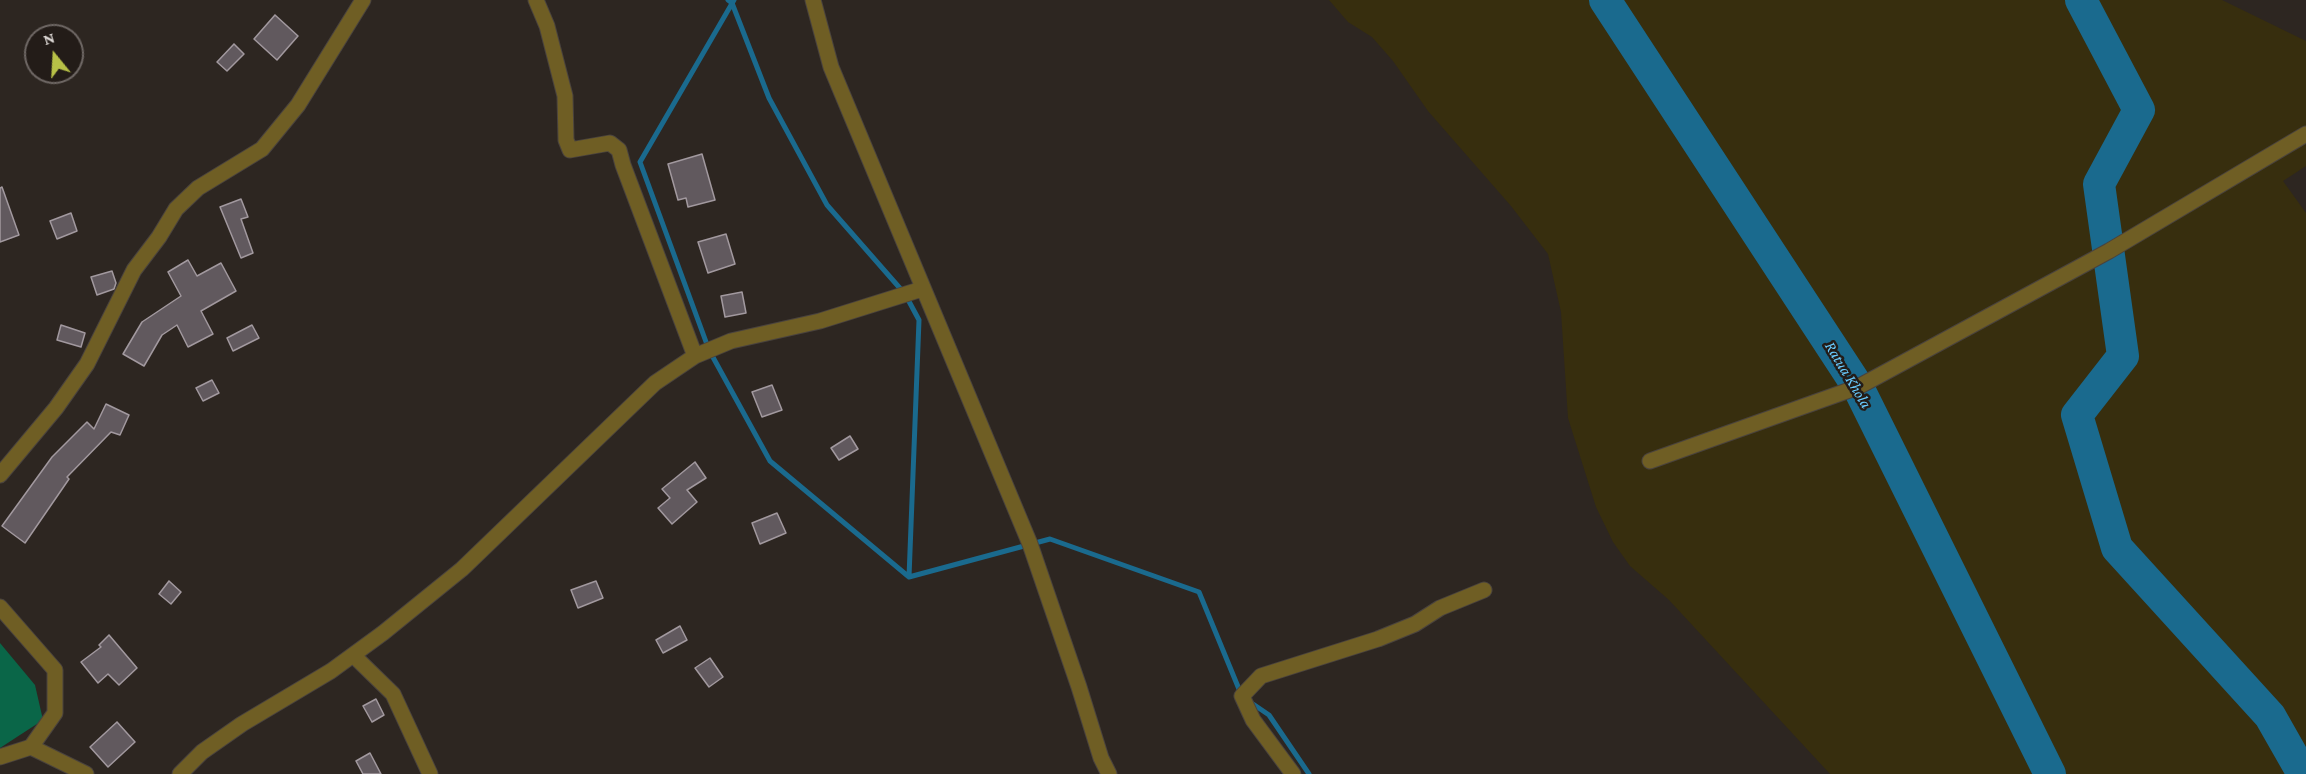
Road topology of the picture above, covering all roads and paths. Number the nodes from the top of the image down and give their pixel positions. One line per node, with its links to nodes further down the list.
1 (363, 0): 8 (street)
2 (536, 0): 6 (street)
3 (813, 0): 5 (street)
4 (2306, 134): 7 (street)
5 (922, 289): 6 (street); 17 (street)
6 (695, 356): 11 (street)
7 (1650, 461)
8 (0, 476)
9 (1484, 590): 18 (street)
10 (0, 607): 12 (street)
11 (353, 655): 15 (street); 16 (street)
12 (31, 747): 13 (street); 14 (street)
13 (0, 757)
14 (86, 774)
15 (180, 774)
16 (430, 774)
17 (1109, 774)
18 (1293, 774)

